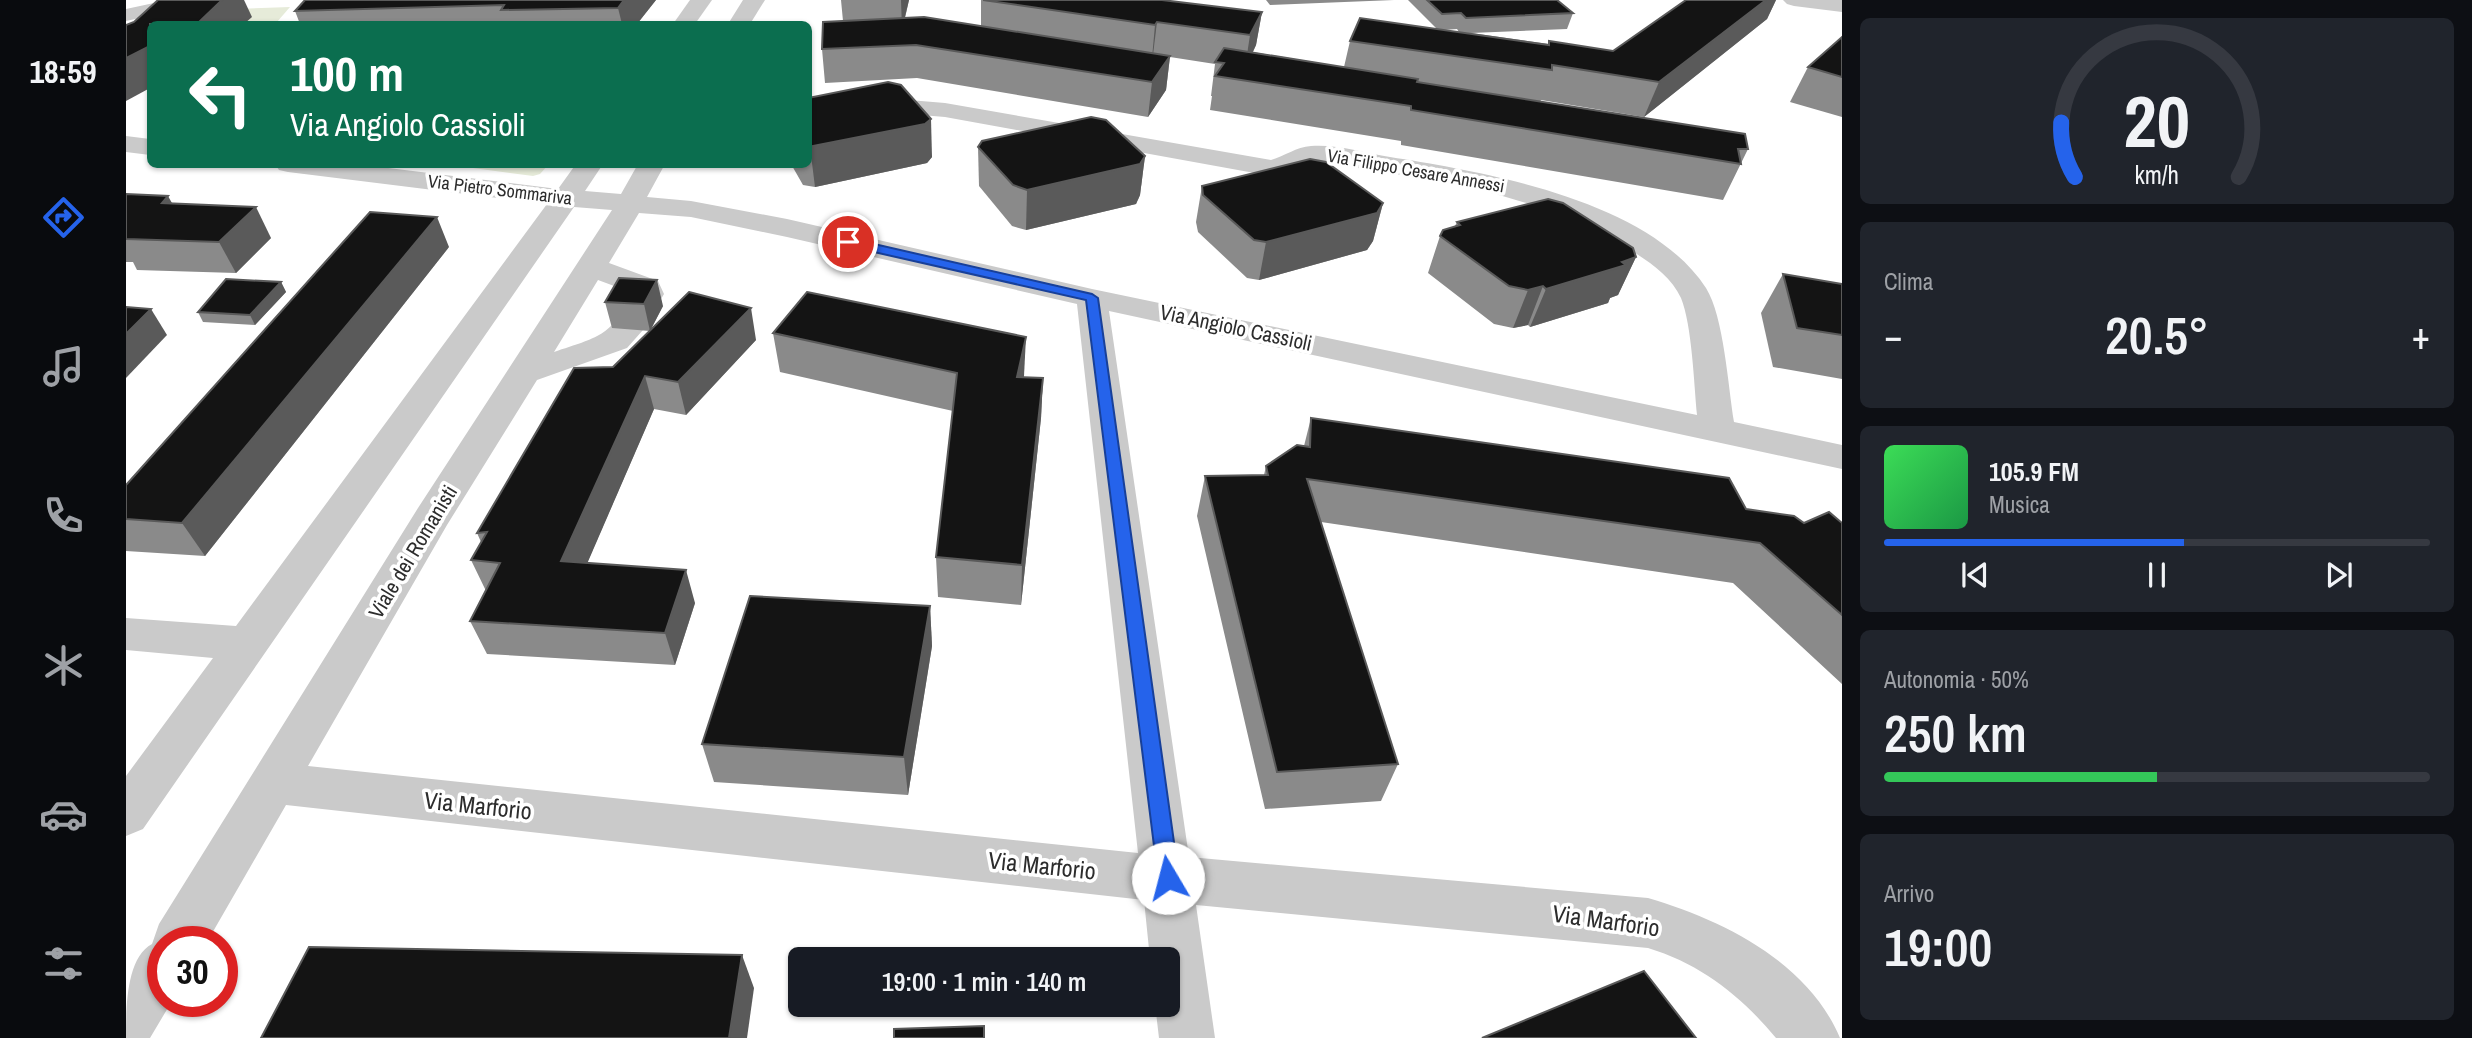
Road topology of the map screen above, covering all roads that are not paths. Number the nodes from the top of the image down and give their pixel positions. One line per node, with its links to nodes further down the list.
1 (198, 0): 6 (street)
2 (701, 0): 7 (street)
3 (754, 0): 8 (street)
4 (1794, 0): 5 (street)
5 (1842, 6)
6 (126, 15)
7 (686, 21)
8 (740, 21)
9 (812, 105): 20 (street, Via Filippo Cesare Annessi)
10 (126, 144): 11 (street)
11 (147, 147)
12 (320, 168): 15 (street, Via Pietro Sommariva)
13 (587, 168): 15 (street)
14 (650, 168): 16 (street, Viale dei Romanisti)
15 (564, 198): 16 (street, Via Pietro Sommariva); 23 (street)
16 (630, 203): 17 (street, Viale dei Romanisti); 18 (street, Via Angiolo Cassioli)
17 (591, 267): 19 (street, Viale dei Romanisti); 19 (street)
18 (1092, 298): 20 (street, Via Angiolo Cassioli); 26 (street)
19 (525, 373): 24 (street, Viale dei Romanisti)
20 (1717, 430): 21 (street, Via Angiolo Cassioli)
21 (1838, 466)
22 (126, 634): 23 (street)
23 (248, 644): 25 (street)
24 (275, 783): 26 (street, Via Marforio); 27 (street, Viale dei Romanisti)
25 (126, 814)
26 (1168, 878): 30 (street); 31 (street, Via Marforio)
27 (188, 926)
28 (147, 992): 29 (street)
29 (126, 1025)
30 (1187, 1038)
31 (1812, 1038)

